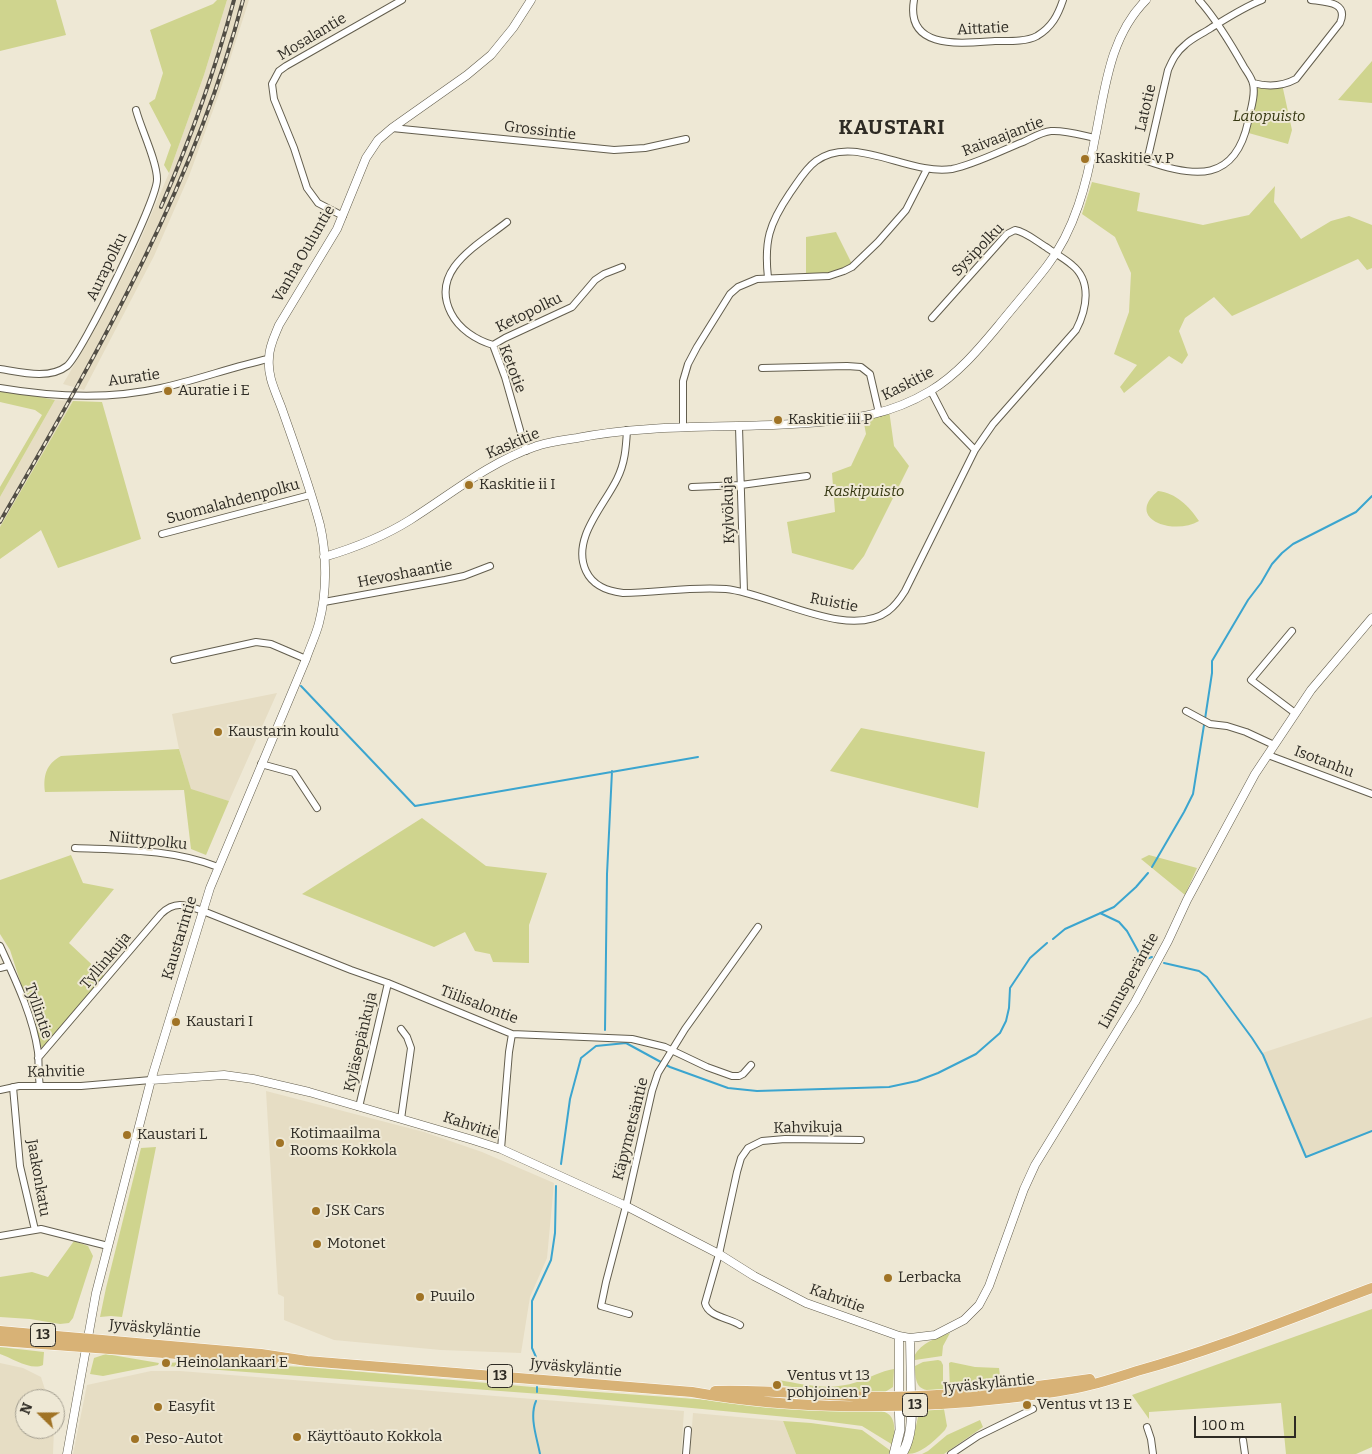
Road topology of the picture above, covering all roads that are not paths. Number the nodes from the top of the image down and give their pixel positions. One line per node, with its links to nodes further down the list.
1 (402, 0): 16 (street, Mosalantie)
2 (531, 0): 12 (street, Vanha Ouluntie)
3 (914, 0): 4 (street, Aittatie)
4 (1063, 0)
5 (1146, 0): 13 (street, Kaskitie)
6 (1199, 0): 9 (street)
7 (1262, 0): 9 (street)
8 (1311, 0): 10 (street)
9 (1217, 24): 10 (street); 10 (street, Latotie)
10 (1253, 83)
11 (136, 110): 25 (street, Aurapolku)
12 (392, 128): 14 (street, Grossintie); 16 (street, Vanha Ouluntie)
13 (1095, 138): 15 (street, Raivaajantie); 18 (street, Kaskitie)
14 (686, 139)
15 (927, 169): 20 (street); 20 (street, Raivaajantie)
16 (342, 216): 23 (street, Vanha Ouluntie)
17 (507, 222): 22 (street, Ketotie)
18 (1053, 252): 21 (street, Sysipolku); 27 (street, Kaskitie); 32 (street, Ruistie)
19 (622, 267): 22 (street, Ketopolku)
20 (768, 278): 29 (street)
21 (932, 318)
22 (493, 345): 33 (street, Ketotie)
23 (268, 359): 26 (street, Auratie); 37 (street, Vanha Ouluntie)
24 (762, 368): 28 (street)
25 (0, 369)
26 (0, 388)
27 (931, 391): 28 (street, Kaskitie); 32 (street)
28 (879, 413): 30 (street, Kaskitie)
29 (684, 427): 30 (street, Kaskitie); 31 (street, Kaskitie)
30 (739, 427): 35 (street, Kylvökuja)
31 (627, 430): 33 (street, Kaskitie); 41 (street, Ruistie)
32 (975, 450): 41 (street, Ruistie)
33 (526, 451): 39 (street, Kaskitie)
34 (807, 476): 35 (street)
35 (741, 485): 36 (street); 41 (street, Kylvökuja)
36 (692, 486)
37 (310, 495): 38 (street, Suomalahdenpolku); 39 (street, Vanha Ouluntie)
38 (162, 534)
39 (324, 557): 42 (street, Kaustarintie)
40 (490, 566): 42 (street, Hevoshaantie)
41 (744, 592)
42 (324, 602): 45 (street, Kaustarintie)
43 (1372, 618): 48 (street, Linnusperäntie)
44 (1292, 631): 48 (street)
45 (306, 659): 46 (street); 51 (street, Kaustarintie)
46 (174, 660)
47 (1186, 711): 49 (street)
48 (1295, 713): 49 (street, Linnusperäntie)
49 (1274, 745): 50 (street, Linnusperäntie)
50 (1268, 755): 52 (street, Isotanhu); 85 (street, Linnusperäntie)
51 (261, 764): 53 (street); 55 (street, Kaustarintie)
52 (1372, 794)
53 (317, 808)
54 (75, 848): 55 (street, Niittypolku)
55 (218, 867): 56 (street, Kaustarintie)
56 (204, 911): 61 (street, Tiilisalontie); 65 (street, Tyllinkuja); 67 (street, Kaustarintie)
57 (758, 927): 64 (street, Käpymetsäntie)
58 (0, 946): 59 (street, Tyllintie)
59 (8, 966): 60 (street); 65 (street, Tyllintie)
60 (0, 968)
61 (388, 983): 63 (street, Tiilisalontie); 71 (street, Kyläsepänkuja)
62 (401, 1029): 72 (street)
63 (512, 1034): 64 (street, Tiilisalontie); 74 (street)
64 (672, 1050): 66 (street, Tiilisalontie); 75 (street, Käpymetsäntie)
65 (38, 1058): 68 (street, Tyllintie)
66 (751, 1065)
67 (151, 1080): 68 (street, Kahvitie); 71 (street, Kahvitie); 78 (street, Kaustarintie)
68 (40, 1086): 69 (street, Kahvitie)
69 (13, 1087): 70 (street, Kahvitie); 76 (street, Jaakonkatu)
70 (0, 1090)
71 (359, 1107): 72 (street, Kahvitie)
72 (401, 1119): 74 (street, Kahvitie)
73 (861, 1140): 79 (street, Kahvikuja)
74 (500, 1149): 75 (street, Kahvitie)
75 (626, 1206): 79 (street, Kahvitie); 81 (street, Käpymetsäntie)
76 (35, 1230): 77 (street); 78 (street, Jaakonkatu)
77 (0, 1236)
78 (108, 1246): 87 (street, Kaustarintie)
79 (719, 1254): 82 (street); 84 (street, Kahvitie)
80 (1372, 1288): 89 (highway, Jyväskyläntie / 13)
81 (629, 1314)
82 (740, 1325)
83 (0, 1331): 87 (highway, Jyväskyläntie / 13)
84 (899, 1336): 85 (street, Linnusperäntie); 88 (street)
85 (910, 1338): 89 (street)
86 (0, 1341): 87 (highway, Jyväskyläntie / 13)
87 (86, 1343): 88 (highway, Jyväskyläntie / 13); 94 (street, Kaustarintie)
88 (899, 1401): 89 (highway, Jyväskyläntie / 13); 96 (main road)
89 (911, 1401): 97 (main road)
90 (1033, 1409): 98 (street)
91 (1147, 1427): 99 (street)
92 (688, 1430): 95 (street)
93 (1243, 1440): 100 (street)
94 (67, 1454)
95 (686, 1454)
96 (894, 1454)
97 (902, 1454)
98 (951, 1454)
99 (1153, 1454)
100 (1245, 1454)

